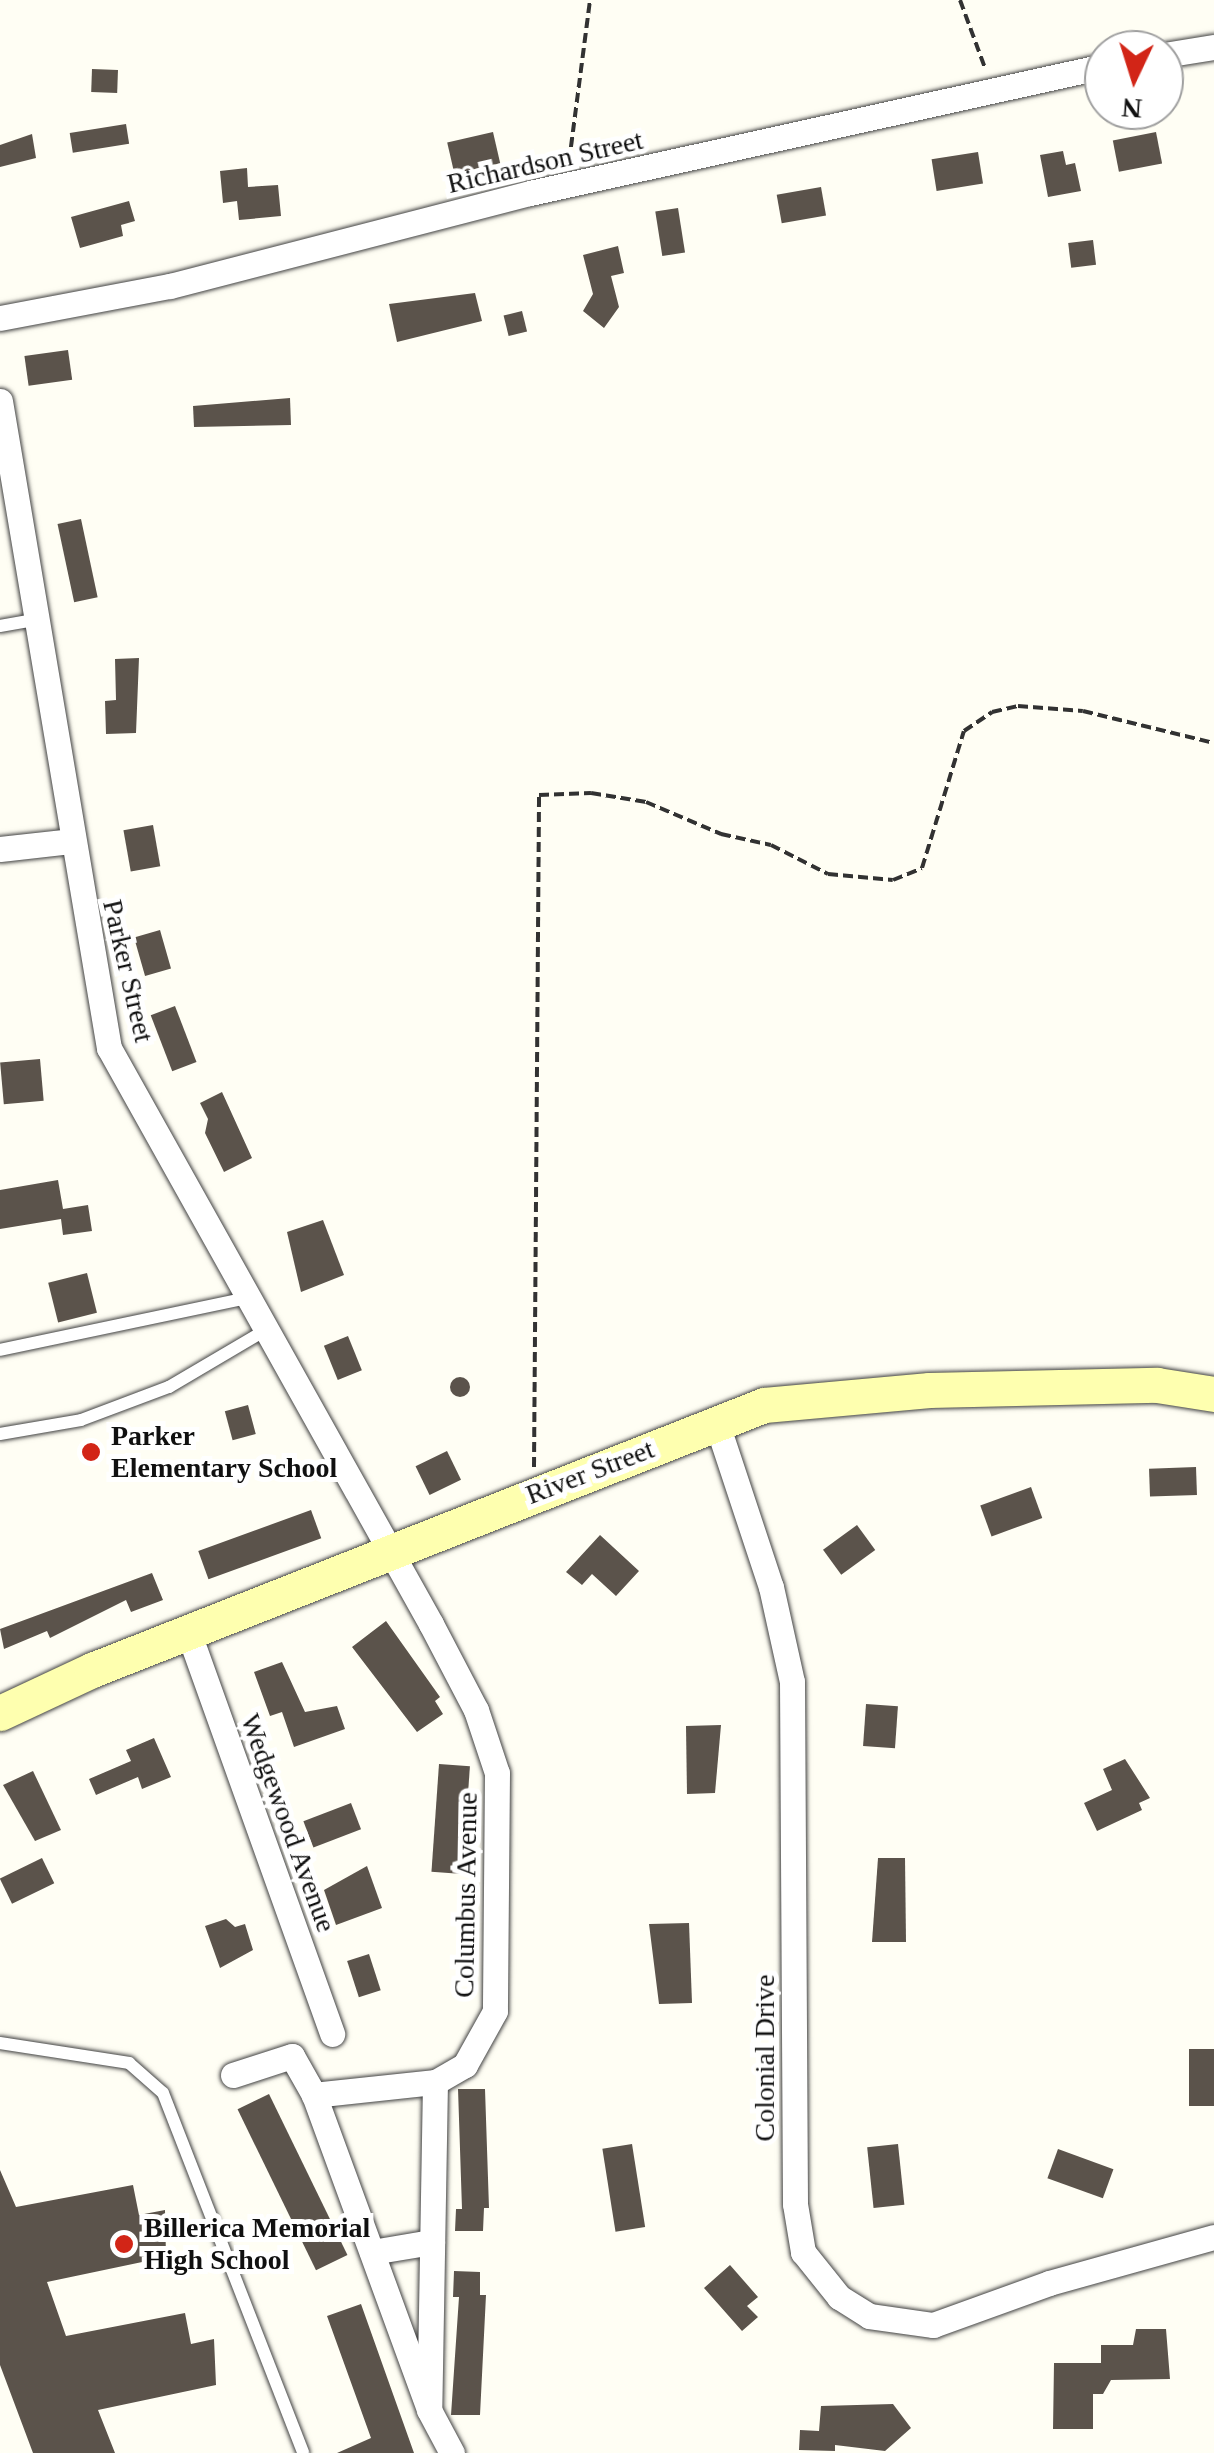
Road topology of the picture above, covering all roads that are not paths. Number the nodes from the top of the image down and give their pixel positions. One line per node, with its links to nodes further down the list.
1 (1214, 46): 2 (street)
2 (1184, 52)
3 (1084, 71): 4 (street, Richardson Street)
4 (0, 318)
5 (0, 401): 6 (street, Parker Street)
6 (35, 620): 7 (lane); 8 (street, Parker Street)
7 (0, 626)
8 (71, 841): 9 (street); 10 (street, Parker Street)
9 (0, 849)
10 (246, 1298): 11 (street, Parker Street); 12 (lane)
11 (264, 1332): 15 (lane); 16 (street, Parker Street)
12 (0, 1350)
13 (1214, 1394): 14 (main road, River Street)
14 (716, 1421): 16 (main road, River Street); 24 (street, Colonial Drive)
15 (0, 1434)
16 (385, 1552): 17 (main road, River Street); 22 (street, Columbus Avenue)
17 (188, 1632): 18 (main road, River Street); 19 (street, Wedgewood Avenue)
18 (0, 1713)
19 (332, 2034)
20 (0, 2043): 28 (lane)
21 (233, 2075): 23 (street)
22 (435, 2082): 23 (street); 25 (street)
23 (314, 2094): 26 (street)
24 (1214, 2237)
25 (432, 2242): 26 (street); 27 (street)
26 (372, 2252): 27 (street)
27 (429, 2410): 29 (street)
28 (303, 2453)
29 (452, 2453)

